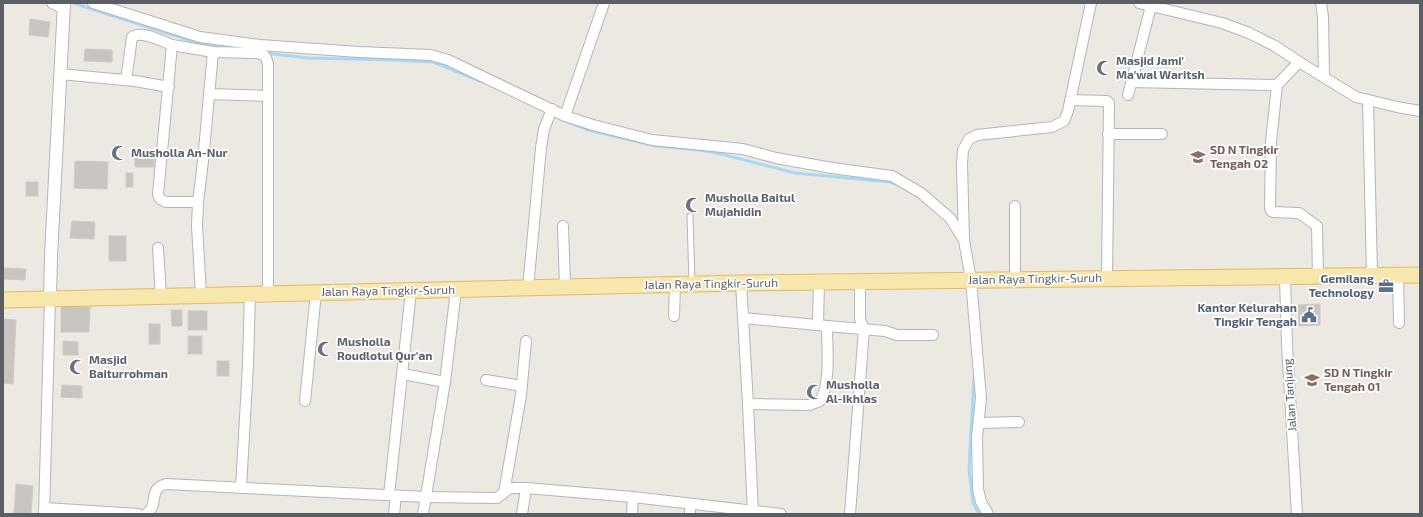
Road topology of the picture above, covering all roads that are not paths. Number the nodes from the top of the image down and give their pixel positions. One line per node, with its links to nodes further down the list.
1 (52, 3): 7 (street)
2 (93, 3): 9 (street)
3 (604, 3): 26 (street)
4 (1091, 3): 22 (street)
5 (1139, 3): 8 (street)
6 (1321, 3): 14 (street)
7 (64, 6): 13 (street)
8 (1151, 6): 12 (street); 16 (street)
9 (198, 43): 10 (street); 11 (street); 25 (street)
10 (172, 45): 15 (street); 18 (street)
11 (213, 52): 19 (street); 21 (street)
12 (1299, 62): 14 (street); 17 (street)
13 (60, 74): 15 (street); 57 (street)
14 (1324, 77): 23 (street)
15 (126, 80): 18 (street)
16 (1131, 82): 17 (street); 20 (street)
17 (1277, 85): 39 (street)
18 (169, 87): 29 (street)
19 (209, 94): 21 (street); 29 (street)
20 (1128, 95)
21 (268, 96): 54 (street)
22 (1070, 100): 27 (street); 33 (street)
23 (1368, 100): 24 (street); 35 (street)
24 (1420, 111)
25 (550, 113): 26 (street); 49 (street)
26 (565, 116): 33 (street)
27 (1108, 134): 28 (street); 41 (street)
28 (1162, 134)
29 (198, 202): 55 (street)
30 (1015, 206): 40 (street)
31 (690, 216): 46 (lane)
32 (563, 226): 48 (street)
33 (964, 240): 42 (street)
34 (158, 248): 56 (street)
35 (1372, 275): 36 (main road, Jalan Raya Tingkir-Suruh); 39 (main road, Jalan Raya Tingkir-Suruh)
36 (1398, 275): 37 (main road, Jalan Raya Tingkir-Suruh); 61 (street)
37 (1420, 275)
38 (1285, 276): 39 (main road, Jalan Raya Tingkir-Suruh); 41 (main road, Jalan Raya Tingkir-Suruh); 92 (street, Jalan Tanjung)
39 (1318, 276)
40 (1015, 279): 41 (main road, Jalan Raya Tingkir-Suruh); 42 (main road, Jalan Raya Tingkir-Suruh)
41 (1107, 279)
42 (967, 280): 44 (main road, Jalan Raya Tingkir-Suruh); 73 (street)
43 (819, 282): 44 (main road, Jalan Raya Tingkir-Suruh); 45 (main road, Jalan Raya Tingkir-Suruh); 62 (street)
44 (860, 282): 63 (street)
45 (741, 283): 46 (main road, Jalan Raya Tingkir-Suruh); 60 (street)
46 (692, 284): 47 (main road, Jalan Raya Tingkir-Suruh)
47 (675, 285): 48 (main road, Jalan Raya Tingkir-Suruh); 59 (street)
48 (565, 287): 49 (main road, Jalan Raya Tingkir-Suruh)
49 (528, 288): 50 (main road, Jalan Raya Tingkir-Suruh)
50 (456, 290): 51 (main road, Jalan Raya Tingkir-Suruh); 68 (street)
51 (411, 291): 52 (main road, Jalan Raya Tingkir-Suruh); 66 (street)
52 (316, 293): 54 (main road, Jalan Raya Tingkir-Suruh); 70 (street)
53 (250, 294): 54 (main road, Jalan Raya Tingkir-Suruh); 55 (main road, Jalan Raya Tingkir-Suruh); 74 (street)
54 (268, 294)
55 (201, 295): 56 (main road, Jalan Raya Tingkir-Suruh)
56 (161, 296): 57 (main road, Jalan Raya Tingkir-Suruh)
57 (50, 299): 58 (main road, Jalan Raya Tingkir-Suruh); 81 (street)
58 (3, 300)
59 (674, 316)
60 (742, 318): 62 (street); 71 (street)
61 (1399, 323)
62 (822, 325): 63 (street); 71 (street)
63 (864, 329): 64 (street); 90 (street)
64 (934, 335)
65 (526, 341): 69 (street)
66 (402, 374): 68 (street); 77 (street)
67 (486, 380): 69 (street)
68 (445, 382): 78 (street)
69 (522, 386): 76 (street)
70 (305, 401)
71 (748, 404): 82 (street)
72 (1019, 422): 73 (street)
73 (980, 423): 91 (street)
74 (241, 488): 77 (street); 84 (street)
75 (526, 488): 76 (street); 79 (street); 87 (street)
76 (504, 493): 78 (street)
77 (393, 495): 78 (street); 85 (street)
78 (426, 497): 86 (street)
79 (634, 497): 80 (street); 88 (street)
80 (690, 509): 82 (street)
81 (44, 511): 83 (street)
82 (753, 512): 89 (street)
83 (138, 514)
84 (146, 514)
85 (394, 514)
86 (423, 514)
87 (522, 514)
88 (632, 514)
89 (781, 514)
90 (850, 514)
91 (988, 514)
92 (1297, 514)

